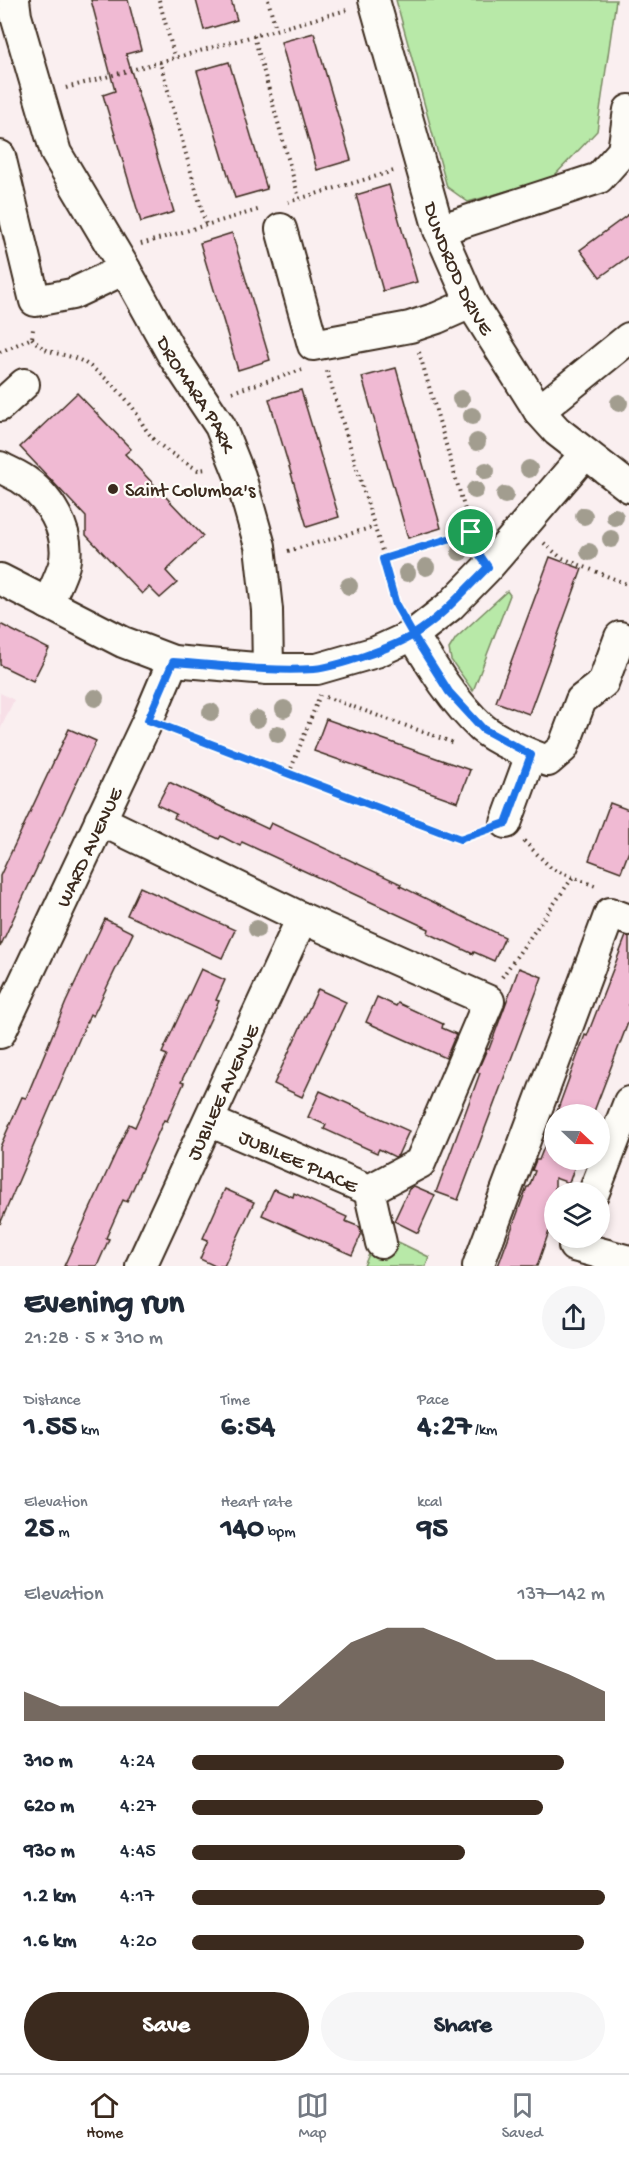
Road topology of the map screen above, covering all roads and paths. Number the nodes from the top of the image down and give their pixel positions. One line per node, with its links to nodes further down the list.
1 (14, 0): 9 (street, DROMARA PARK)
2 (159, 0): 7 (path)
3 (268, 0): 5 (path)
4 (375, 1): 5 (path); 12 (street, DUNDROD DRIVE)
5 (276, 29): 6 (path)
6 (254, 36): 7 (path); 13 (path)
7 (175, 58): 8 (path)
8 (160, 62): 9 (path); 16 (path)
9 (39, 95): 19 (street, DROMARA PARK)
10 (629, 110): 17 (street)
11 (0, 156): 20 (street)
12 (420, 164): 13 (path); 17 (street, DUNDROD DRIVE)
13 (299, 198): 15 (path)
14 (253, 211): 16 (path)
15 (285, 215): 22 (street)
16 (206, 225): 18 (path)
17 (440, 230): 21 (street, DUNDROD DRIVE)
18 (163, 238)
19 (124, 269): 20 (street); 33 (street, DROMARA PARK)
20 (35, 301): 23 (path)
21 (471, 303): 22 (street); 31 (street, DUNDROD DRIVE)
22 (410, 327): 37 (path)
23 (32, 338): 25 (path); 33 (path)
24 (629, 338): 31 (street)
25 (0, 352)
26 (325, 364): 36 (path)
27 (274, 378): 29 (path)
28 (24, 384): 30 (street)
29 (242, 388)
30 (0, 406)
31 (539, 411): 32 (street, DUNDROD DRIVE)
32 (585, 454): 35 (street, DUNDROD DRIVE); 41 (street)
33 (236, 464): 48 (street, DROMARA PARK)
34 (0, 467): 44 (street)
35 (629, 488)
36 (374, 527): 38 (path); 40 (path)
37 (471, 532): 40 (path); 41 (path)
38 (300, 548)
39 (560, 557): 43 (path)
40 (383, 559): 45 (path)
41 (488, 567): 45 (street)
42 (0, 579): 44 (street)
43 (629, 585)
44 (48, 604): 47 (street)
45 (413, 635): 49 (street); 52 (street)
46 (620, 637): 52 (street)
47 (173, 662): 48 (street); 50 (street, WARD AVENUE)
48 (268, 669): 49 (street)
49 (319, 682): 51 (path); 53 (path)
50 (148, 720): 53 (path); 54 (street, WARD AVENUE)
51 (465, 747)
52 (531, 755): 55 (street)
53 (289, 774): 55 (path)
54 (100, 820): 56 (street); 59 (street, WARD AVENUE)
55 (506, 823): 58 (path)
56 (302, 918): 58 (street); 61 (street, JUBILEE AVENUE)
57 (629, 920): 68 (street)
58 (489, 1001): 63 (street, JUBILEE PLACE)
59 (0, 1033)
60 (629, 1102): 62 (street)
61 (209, 1121): 63 (street, JUBILEE PLACE); 67 (street, JUBILEE AVENUE)
62 (598, 1182)
63 (369, 1190): 64 (street)
64 (381, 1243)
65 (572, 1250): 66 (street)
66 (629, 1261)
67 (141, 1266)
68 (478, 1266)

